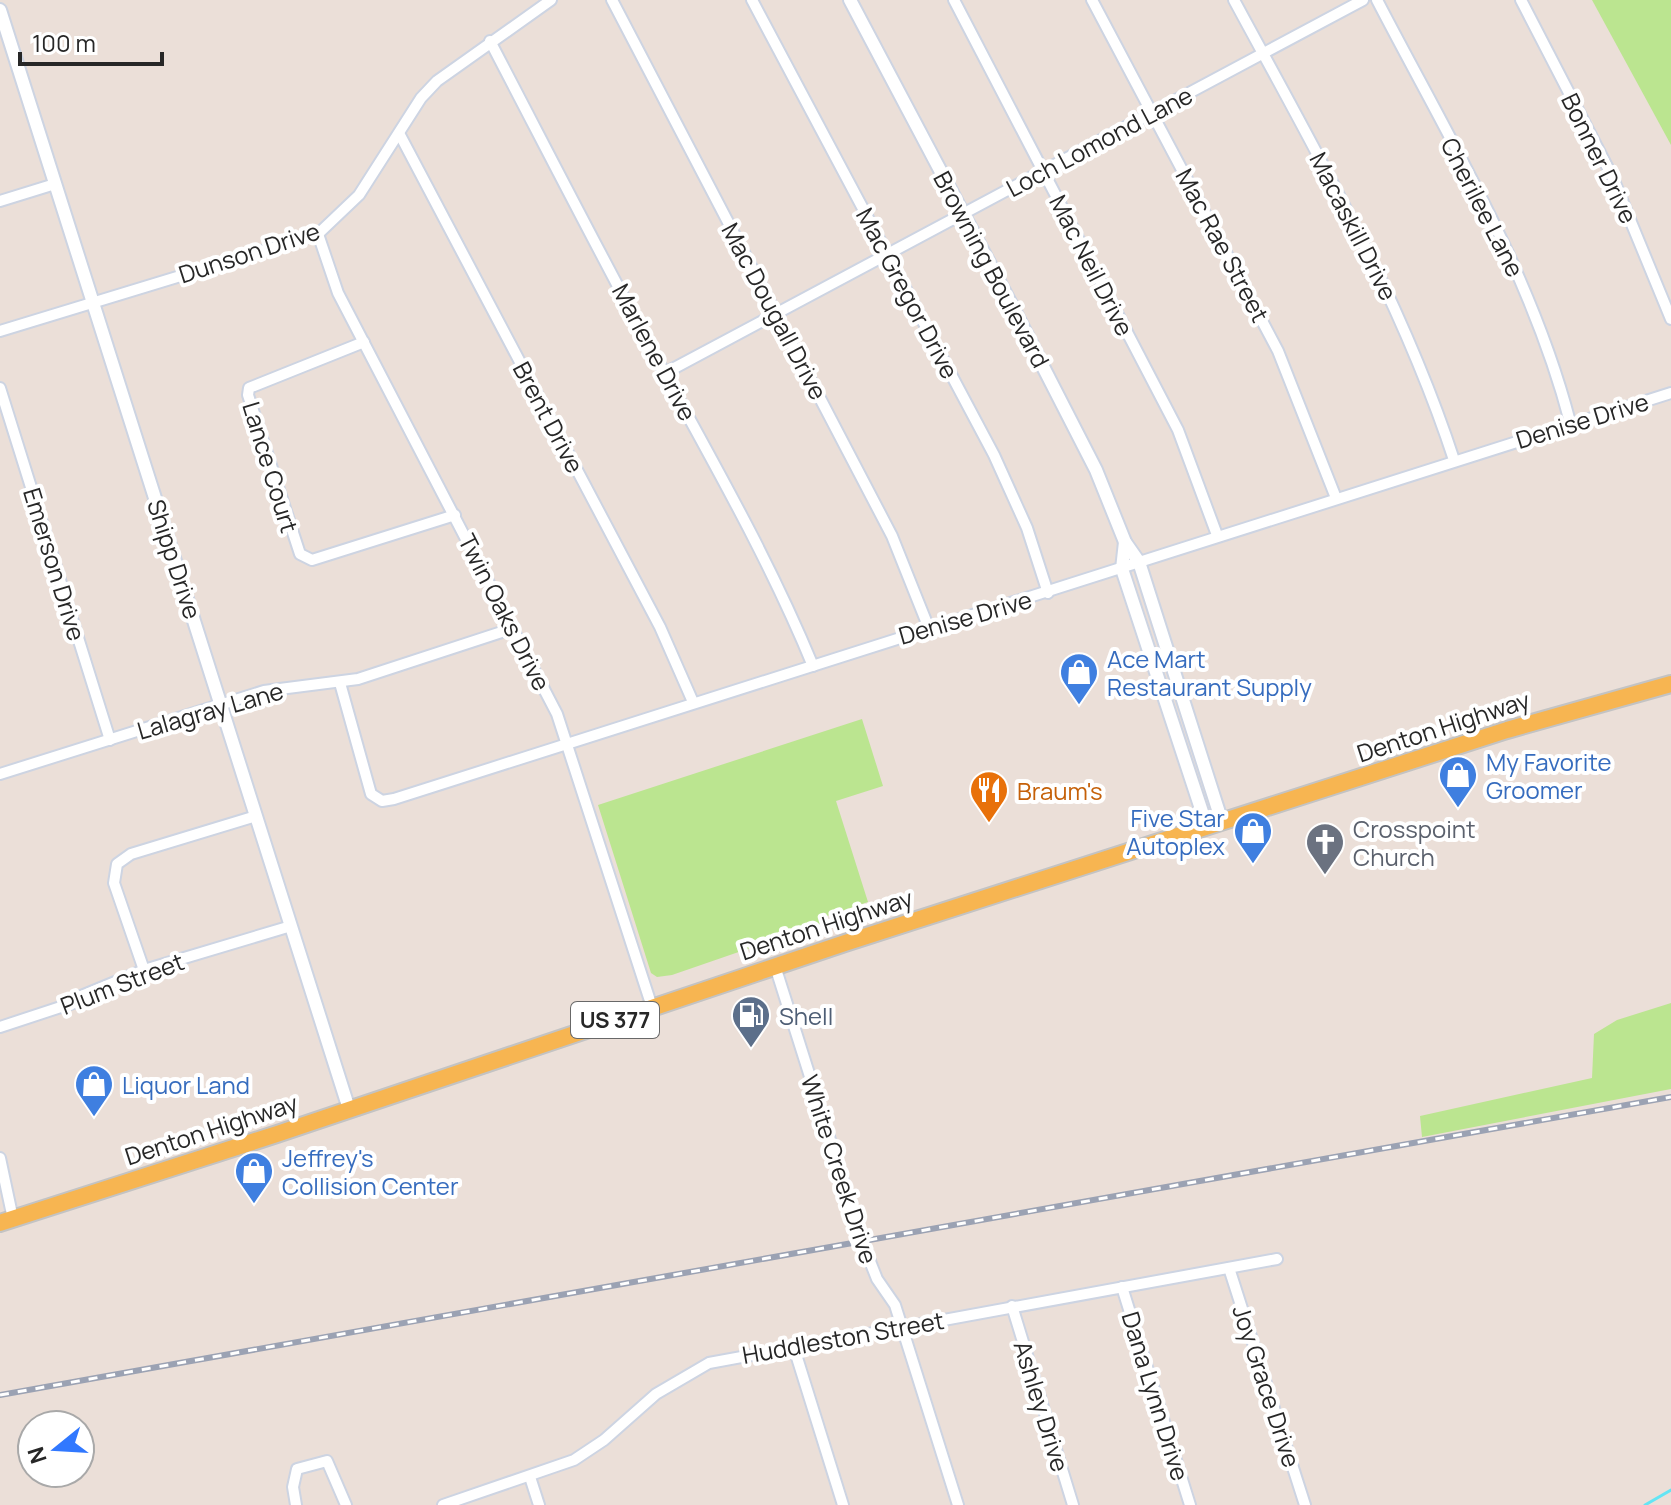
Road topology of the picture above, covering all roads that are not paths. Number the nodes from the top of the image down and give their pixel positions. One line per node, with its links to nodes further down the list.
1 (551, 0): 12 (street, Dunson Drive)
2 (612, 0): 23 (street, Mac Dougall Drive)
3 (752, 0): 21 (street, Mac Gregor Drive)
4 (850, 0): 19 (street, Browning Boulevard)
5 (954, 0): 16 (street, Mac Neil Drive)
6 (1092, 0): 14 (street, Mac Rae Street)
7 (1234, 0): 13 (street, Macaskill Drive)
8 (1363, 0): 13 (street, Loch Lomond Lane)
9 (1377, 0): 30 (street, Cherilee Lane)
10 (1521, 0): 24 (street, Bonner Drive)
11 (0, 10): 17 (street, Shipp Drive)
12 (490, 41): 15 (street, Dunson Drive); 27 (street, Marlene Drive)
13 (1263, 54): 14 (street, Loch Lomond Lane); 31 (street, Macaskill Drive)
14 (1153, 113): 16 (street, Loch Lomond Lane); 32 (street, Mac Rae Street)
15 (400, 135): 20 (street, Dunson Drive); 44 (street, Brent Drive)
16 (1044, 171): 19 (street, Loch Lomond Lane); 34 (street, Mac Neil Drive)
17 (55, 184): 18 (street); 22 (street, Shipp Drive)
18 (0, 201)
19 (964, 213): 21 (street, Loch Lomond Lane); 35 (street, Browning Boulevard)
20 (318, 234): 22 (street, Dunson Drive); 26 (street, Twin Oaks Drive)
21 (887, 254): 23 (street, Loch Lomond Lane); 38 (street, Mac Gregor Drive)
22 (94, 303): 25 (street, Dunson Drive); 46 (street, Shipp Drive)
23 (775, 314): 27 (street, Loch Lomond Lane); 39 (street, Mac Dougall Drive)
24 (1671, 319)
25 (0, 331)
26 (364, 342): 33 (street, Twin Oaks Drive); 33 (street, Lance Court)
27 (665, 373): 41 (street, Marlene Drive)
28 (0, 388): 48 (street, Emerson Drive)
29 (1671, 393): 30 (street, Denise Drive)
30 (1570, 422): 31 (street, Denise Drive)
31 (1454, 460): 32 (street, Denise Drive)
32 (1336, 498): 34 (street, Denise Drive)
33 (455, 515): 40 (street, Twin Oaks Drive)
34 (1217, 535): 36 (street, Denise Drive)
35 (1125, 542): 36 (street, Browning Boulevard); 37 (street, Browning Boulevard)
36 (1139, 562): 37 (street, Denise Drive); 45 (street, Browning Boulevard)
37 (1122, 569): 38 (street, Denise Drive); 47 (street, Browning Boulevard)
38 (1048, 593): 39 (street, Denise Drive)
39 (928, 626): 41 (street, Denise Drive)
40 (514, 628): 42 (street, Lalagray Lane); 49 (street, Twin Oaks Drive)
41 (813, 666): 44 (street, Denise Drive)
42 (340, 683): 46 (street, Lalagray Lane); 49 (street, Denise Drive)
43 (1671, 684): 52 (main road, Denton Highway / US 377)
44 (693, 702): 49 (street, Denise Drive)
45 (1185, 703): 47 (street); 52 (street, Browning Boulevard)
46 (221, 705): 48 (street, Lalagray Lane); 51 (street, Shipp Drive)
47 (1168, 709): 52 (street, Browning Boulevard)
48 (110, 740): 50 (street, Lalagray Lane)
49 (567, 742): 56 (street, Twin Oaks Drive)
50 (0, 774)
51 (256, 816): 53 (street, Shipp Drive); 55 (street)
52 (1215, 824): 54 (main road, Denton Highway / US 377)
53 (291, 926): 55 (street, Plum Street); 58 (street, Shipp Drive)
54 (775, 966): 56 (main road, Denton Highway / US 377); 65 (street, White Creek Drive)
55 (144, 970): 57 (street, Plum Street)
56 (652, 1007): 58 (main road, Denton Highway / US 377)
57 (0, 1027)
58 (349, 1109): 60 (main road, Denton Highway / US 377)
59 (0, 1158): 60 (street)
60 (6, 1221)
61 (1277, 1259): 62 (street, Huddleston Street)
62 (1229, 1268): 63 (street, Huddleston Street); 76 (street, Joy Grace Drive)
63 (1122, 1287): 64 (street, Huddleston Street); 75 (street, Dana Lynn Drive)
64 (1012, 1306): 65 (street, Huddleston Street); 74 (street, Ashley Drive)
65 (903, 1328): 66 (street, Huddleston Street); 73 (street, White Creek Drive)
66 (794, 1348): 67 (street, Huddleston Street); 72 (street)
67 (530, 1477): 70 (street, Huddleston Street); 71 (street)
68 (296, 1505): 69 (street)
69 (346, 1505)
70 (443, 1505)
71 (539, 1505)
72 (843, 1505)
73 (958, 1505)
74 (1073, 1505)
75 (1190, 1505)
76 (1305, 1505)

